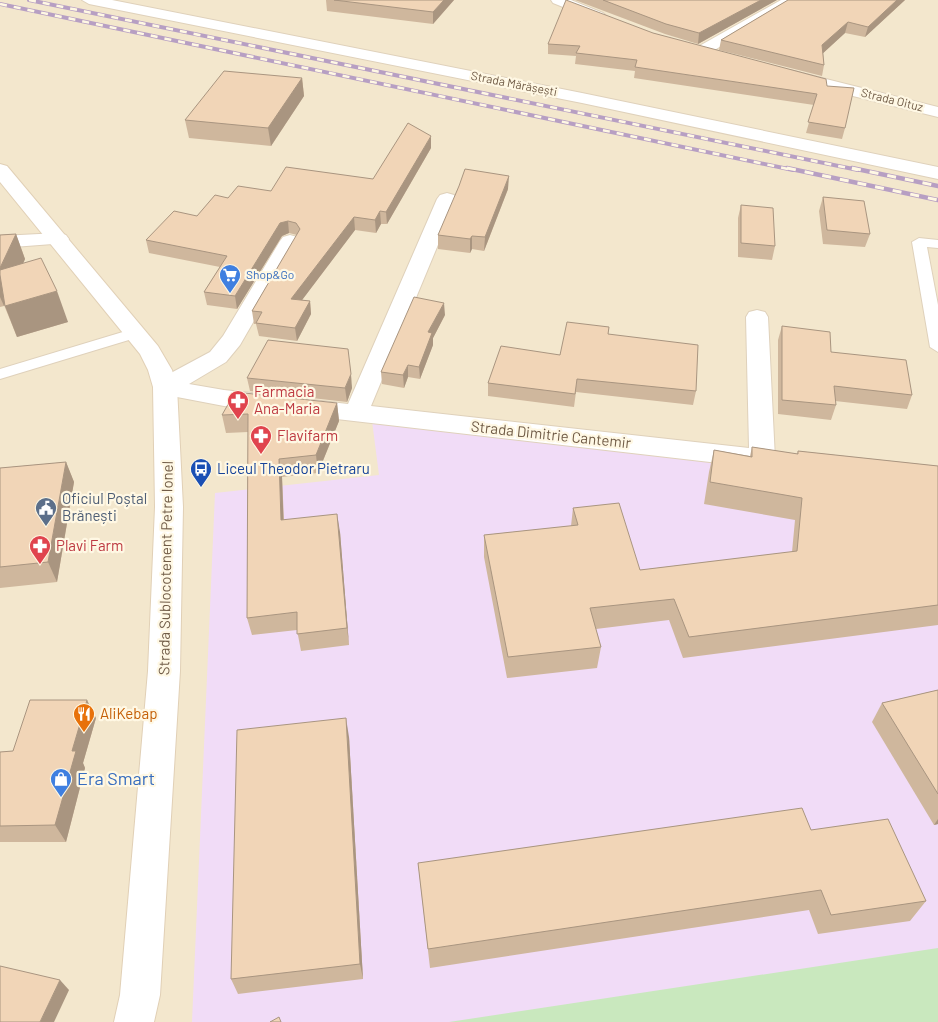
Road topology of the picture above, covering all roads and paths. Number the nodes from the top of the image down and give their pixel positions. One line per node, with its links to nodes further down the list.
1 (89, 0): 11 (street, Strada Mărășești)
2 (558, 0): 4 (street)
3 (792, 0): 6 (street)
4 (613, 22)
5 (683, 47): 6 (street)
6 (700, 52): 7 (street)
7 (719, 57)
8 (775, 71): 9 (street, Strada Oituz)
9 (938, 112)
10 (0, 170): 13 (street, Strada Sublocotenent Petre Ionel)
11 (938, 173)
12 (447, 199): 22 (street)
13 (59, 239): 15 (street); 18 (street, Strada Sublocotenent Petre Ionel)
14 (290, 241): 21 (street)
15 (0, 242)
16 (938, 244): 19 (lane)
17 (757, 317): 22 (street, Strada Dimitrie Cantemir)
18 (136, 333): 20 (lane); 21 (street, Strada Sublocotenent Petre Ionel)
19 (938, 347)
20 (0, 374)
21 (165, 388): 22 (street, Strada Dimitrie Cantemir); 23 (street, Strada Sublocotenent Petre Ionel)
22 (356, 413)
23 (134, 1022)

